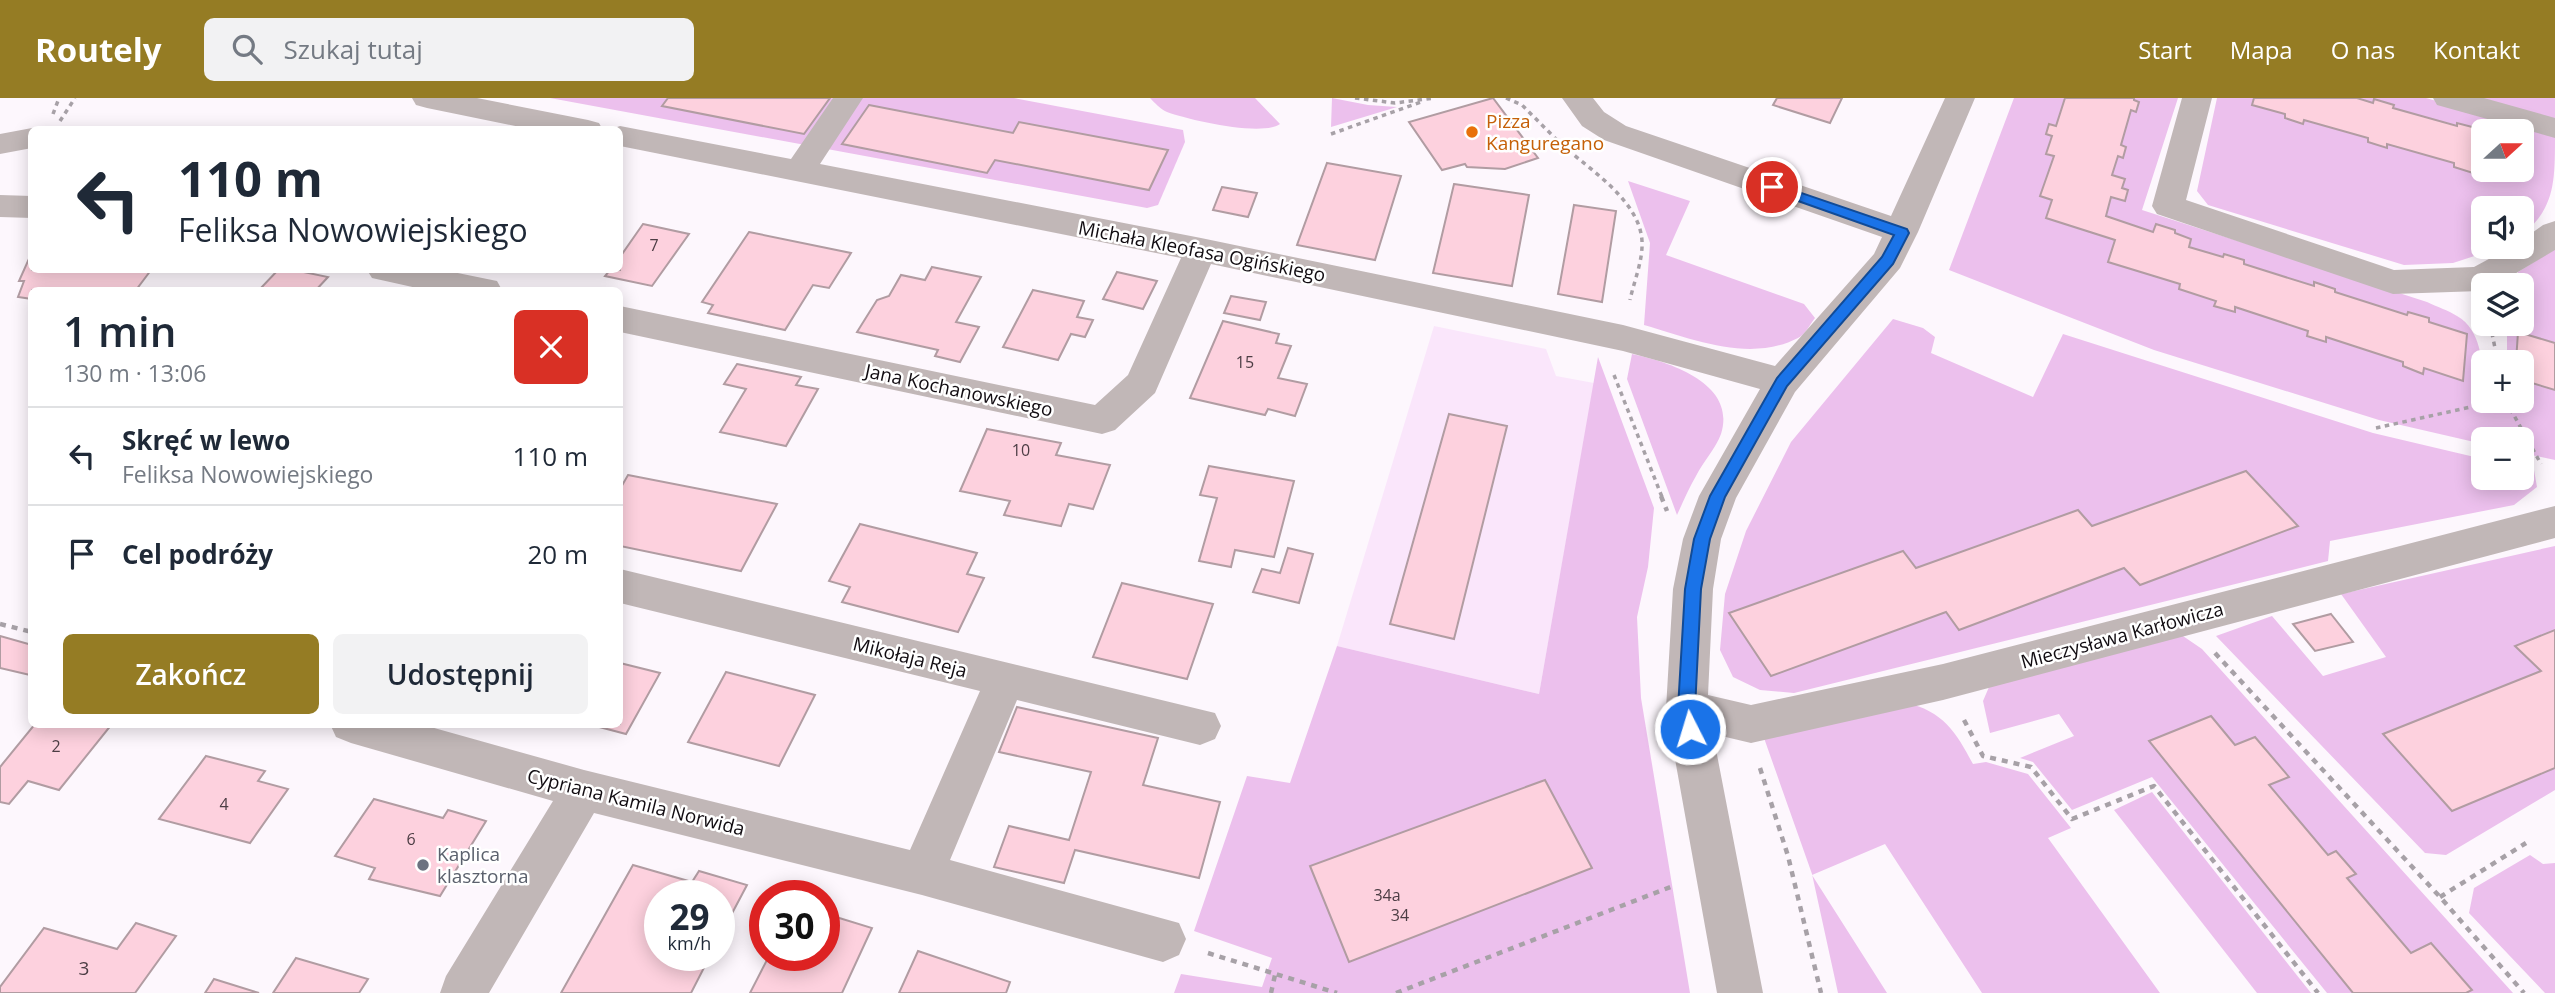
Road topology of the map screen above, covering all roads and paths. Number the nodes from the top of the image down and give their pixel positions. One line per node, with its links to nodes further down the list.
1 (75, 98): 12 (path)
2 (427, 98): 13 (street)
3 (848, 98): 19 (street)
4 (1355, 98): 11 (path)
5 (1434, 98): 11 (path)
6 (1506, 98): 28 (path)
7 (1577, 98): 22 (street)
8 (1960, 98): 22 (street)
9 (2197, 98): 23 (street)
10 (2448, 98): 14 (street)
11 (1421, 102): 15 (path)
12 (49, 126)
13 (568, 126)
14 (2555, 128)
15 (1331, 134)
16 (28, 136): 18 (street)
17 (623, 137): 19 (street, Michała Kleofasa Ogińskiego)
18 (0, 144)
19 (799, 171): 24 (street, Michała Kleofasa Ogińskiego)
20 (0, 206): 21 (street)
21 (28, 207)
22 (1902, 233): 29 (street)
23 (2555, 233)
24 (1201, 250): 27 (street, Jana Kochanowskiego); 28 (street, Michała Kleofasa Ogińskiego)
25 (399, 273): 26 (street)
26 (470, 287)
27 (623, 320)
28 (1623, 338): 29 (street, Michała Kleofasa Ogińskiego); 34 (path)
29 (1782, 382): 42 (street)
30 (2471, 407): 32 (path)
31 (2512, 413): 33 (path)
32 (2376, 428)
33 (2540, 464)
34 (1668, 514)
35 (2555, 522): 37 (street, Mieczysława Karłowicza)
36 (623, 587): 40 (street, Mikołaja Reja)
37 (2184, 619): 41 (street, Mieczysława Karłowicza); 50 (path)
38 (0, 624): 39 (path)
39 (28, 631)
40 (1005, 681): 44 (street, Mikołaja Reja); 48 (street)
41 (1943, 682): 43 (street, Mieczysława Karłowicza); 59 (path)
42 (1686, 709): 43 (street, Mieczysława Karłowicza); 57 (street)
43 (1751, 724): 58 (path)
44 (1200, 726)
45 (365, 728): 46 (street, Cypriana Kamila Norwida)
46 (584, 790): 48 (street, Cypriana Kamila Norwida); 53 (street)
47 (2526, 843): 50 (path)
48 (922, 874): 51 (street, Cypriana Kamila Norwida)
49 (1677, 884): 56 (path)
50 (2440, 897): 60 (path)
51 (1163, 939): 52 (path)
52 (1275, 975): 54 (path); 55 (path)
53 (463, 993)
54 (1271, 993)
55 (1336, 993)
56 (1396, 993)
57 (1740, 993)
58 (1821, 993)
59 (2318, 993)
60 (2524, 993)

